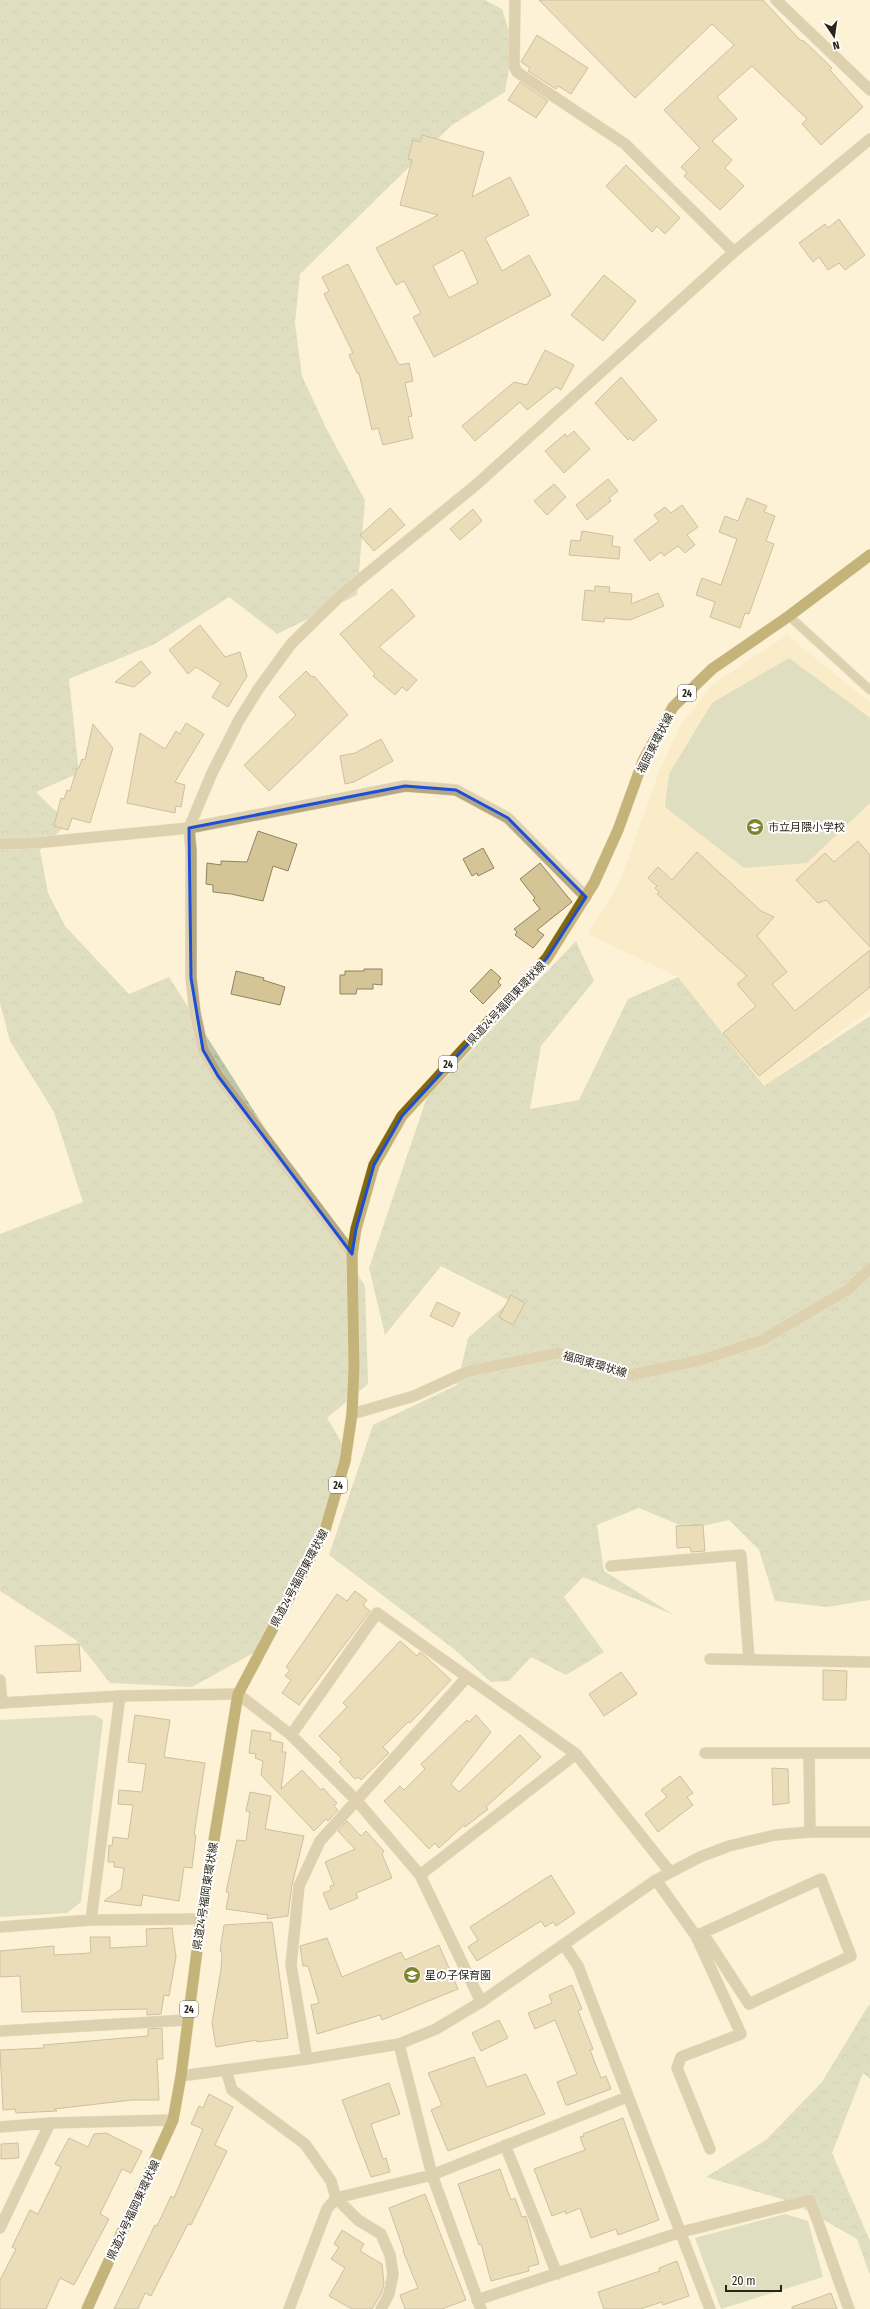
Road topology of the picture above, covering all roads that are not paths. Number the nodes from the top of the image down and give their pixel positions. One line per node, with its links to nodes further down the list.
1 (515, 0): 5 (street)
2 (776, 0): 3 (street)
3 (870, 90)
4 (870, 139): 5 (street)
5 (734, 252): 9 (street)
6 (870, 555): 7 (main road, 福岡東環状線 / 24)
7 (789, 616): 8 (lane); 11 (main road, 福岡東環状線 / 24)
8 (870, 690)
9 (189, 828): 10 (street); 11 (street); 12 (street)
10 (0, 844)
11 (586, 897): 12 (main road, 県道24号福岡東環状線 / 24)
12 (352, 1254): 14 (main road, 県道24号福岡東環状線 / 24)
13 (870, 1268): 14 (street, 福岡東環状線)
14 (352, 1414): 21 (main road, 県道24号福岡東環状線 / 24)
15 (611, 1566): 17 (street)
16 (710, 1659): 17 (street)
17 (750, 1659): 18 (street)
18 (870, 1662)
19 (467, 1677): 24 (street); 28 (street); 29 (street)
20 (0, 1680): 23 (street)
21 (238, 1694): 22 (street); 24 (street); 35 (main road, 県道24号福岡東環状線 / 24)
22 (120, 1696): 23 (street); 36 (street)
23 (1, 1703)
24 (291, 1735): 29 (street)
25 (705, 1753): 26 (street)
26 (809, 1753): 27 (street); 30 (street)
27 (870, 1753)
28 (576, 1754): 32 (street); 33 (street)
29 (357, 1801): 33 (street); 44 (street)
30 (810, 1832): 31 (street); 32 (street)
31 (870, 1832)
32 (670, 1872): 34 (street)
33 (420, 1875): 40 (street)
34 (656, 1880): 38 (street); 39 (street)
35 (201, 1919): 36 (street); 41 (main road, 県道24号福岡東環状線 / 24)
36 (92, 1920): 37 (street)
37 (0, 1927)
38 (696, 1936): 38 (street); 52 (street)
39 (564, 1944): 40 (street); 47 (street)
40 (481, 2002): 43 (street)
41 (187, 2020): 42 (street); 46 (main road, 県道24号福岡東環状線 / 24)
42 (0, 2031)
43 (399, 2044): 44 (street); 53 (street)
44 (307, 2059): 45 (street)
45 (226, 2070): 46 (street); 54 (street)
46 (181, 2076): 48 (main road, 県道24号福岡東環状線 / 24)
47 (627, 2097): 51 (street); 56 (street)
48 (173, 2120): 49 (street); 59 (main road, 県道24号福岡東環状線 / 24)
49 (50, 2123): 50 (street); 55 (street)
50 (0, 2127)
51 (505, 2145): 53 (street); 57 (street)
52 (710, 2149)
53 (432, 2175): 54 (street); 58 (street)
54 (336, 2198): 60 (street); 61 (street)
55 (0, 2227)
56 (681, 2232): 57 (street); 62 (street); 63 (street)
57 (557, 2274): 58 (street)
58 (479, 2305)
59 (87, 2309)
60 (289, 2309)
61 (381, 2309)
62 (710, 2309)
63 (849, 2309)

